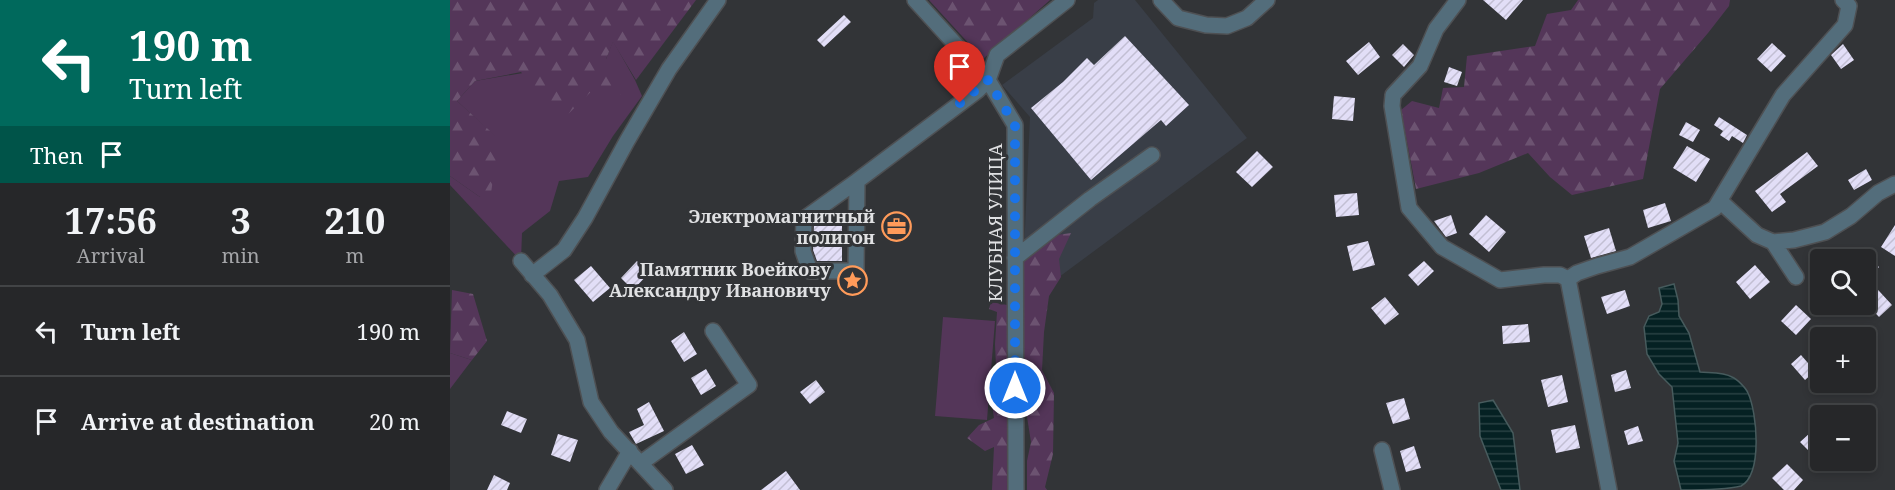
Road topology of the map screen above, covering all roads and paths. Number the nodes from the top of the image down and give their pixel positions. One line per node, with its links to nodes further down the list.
1 (718, 0): 16 (street)
2 (915, 0): 8 (street, КЛУБНАЯ УЛИЦА)
3 (1067, 0): 8 (street)
4 (1268, 0): 7 (street)
5 (1458, 0): 18 (street)
6 (1843, 0): 12 (street)
7 (1170, 3)
8 (988, 80): 10 (street); 14 (street, КЛУБНАЯ УЛИЦА)
9 (1152, 155): 14 (street)
10 (857, 181): 10 (street)
11 (1895, 184): 13 (street)
12 (1720, 201): 13 (street); 18 (street)
13 (1773, 242): 17 (street)
14 (1015, 258): 20 (street, КЛУБНАЯ УЛИЦА)
15 (521, 261): 16 (street)
16 (532, 274): 23 (street)
17 (1796, 277)
18 (1568, 279): 29 (street)
19 (713, 331): 24 (street)
20 (1015, 388): 21 (street); 27 (street, КЛУБНАЯ УЛИЦА)
21 (1004, 410)
22 (1382, 450): 28 (street)
23 (630, 451): 24 (street); 25 (street)
24 (641, 463): 26 (street)
25 (607, 490)
26 (665, 490)
27 (1017, 490)
28 (1392, 490)
29 (1609, 490)

